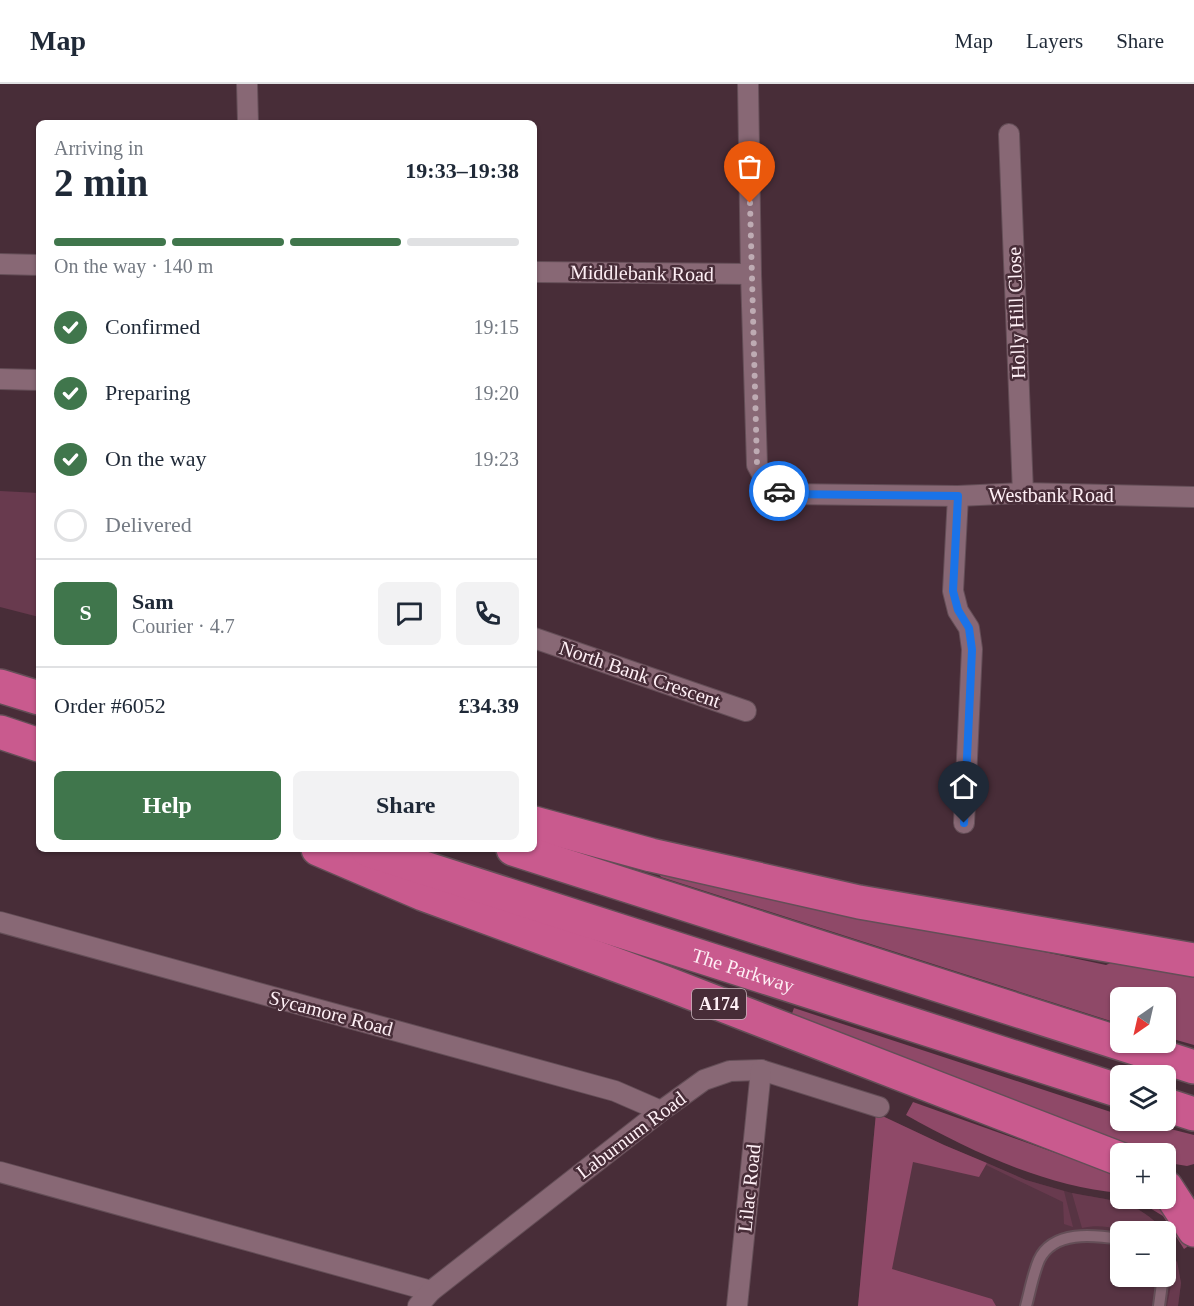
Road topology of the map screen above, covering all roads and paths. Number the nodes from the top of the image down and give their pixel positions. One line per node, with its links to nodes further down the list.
1 (247, 84): 3 (street)
2 (748, 84): 8 (street)
3 (248, 120)
4 (1008, 134): 11 (street, Holly Hill Close)
5 (0, 264): 6 (street)
6 (36, 265)
7 (537, 272): 8 (street, Middlebank Road)
8 (751, 274): 12 (street, Westbank Road)
9 (0, 379): 10 (street)
10 (36, 380)
11 (1023, 493): 12 (street, Westbank Road); 13 (street, Westbank Road)
12 (958, 496): 20 (street)
13 (1194, 497)
14 (537, 639): 17 (street, North Bank Crescent)
15 (0, 686): 16 (highway)
16 (36, 697)
17 (746, 711)
18 (0, 732): 19 (highway)
19 (36, 743)
20 (964, 823)
21 (537, 825): 27 (highway)
22 (325, 852): 36 (highway, A174)
23 (375, 852): 31 (highway, The Parkway / A174)
24 (522, 852): 29 (highway)
25 (0, 922): 34 (street, Sycamore Road)
26 (1194, 934): 27 (highway)
27 (1141, 950): 28 (highway)
28 (1194, 960)
29 (1194, 1067)
30 (761, 1070): 32 (street, Laburnum Road); 34 (street, Laburnum Road); 45 (street, Lilac Road)
31 (1110, 1088)
32 (879, 1107)
33 (1176, 1108): 35 (highway)
34 (661, 1111): 44 (street, Laburnum Road)
35 (1194, 1114)
36 (1110, 1155)
37 (0, 1172): 44 (street)
38 (1176, 1178): 39 (highway)
39 (1194, 1183)
40 (1176, 1202): 41 (highway)
41 (1194, 1230)
42 (1110, 1237): 46 (lane)
43 (1162, 1287): 47 (lane)
44 (424, 1299)
45 (737, 1306)
46 (1026, 1306)
47 (1159, 1306)

